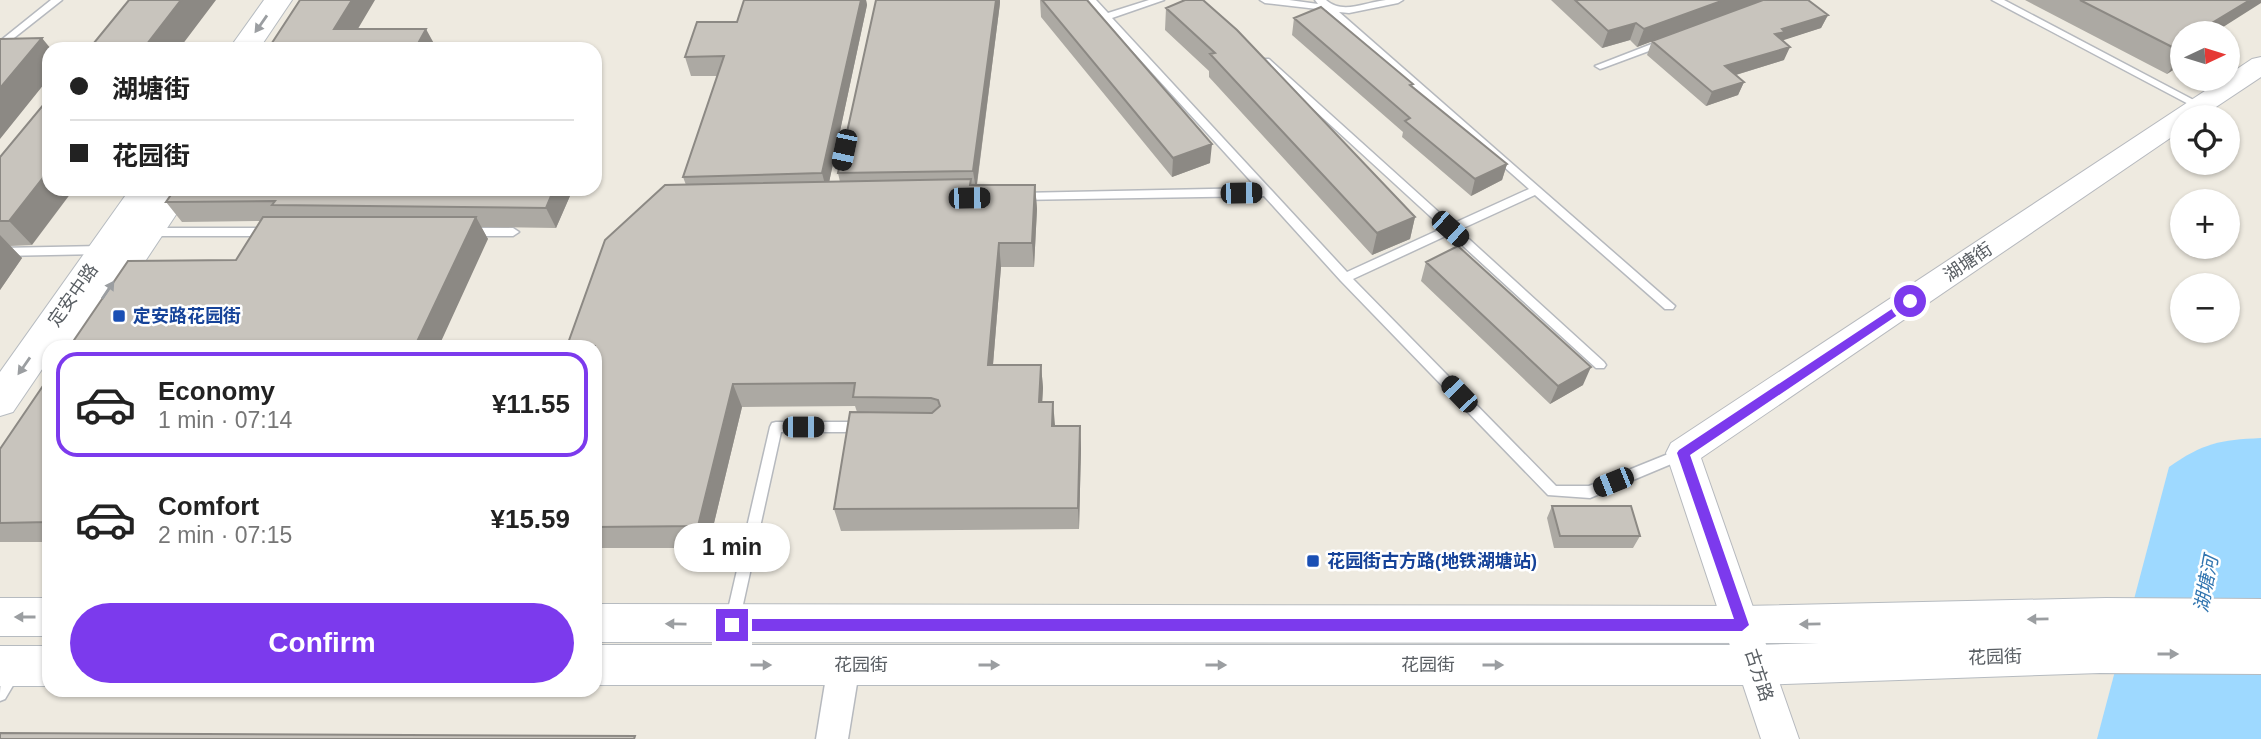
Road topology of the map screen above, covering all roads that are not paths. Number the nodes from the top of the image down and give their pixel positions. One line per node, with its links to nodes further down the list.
1 (57, 0): 14 (lane)
2 (278, 0): 12 (main road, one-way to 12)
3 (305, 0): 13 (main road)
4 (1091, 0): 10 (lane)
5 (1159, 0): 10 (lane)
6 (1265, 0): 9 (lane)
7 (1398, 0): 9 (lane)
8 (1997, 0): 18 (lane)
9 (1324, 4): 21 (lane)
10 (1108, 16): 22 (lane)
11 (1677, 37): 17 (lane)
12 (249, 42)
13 (276, 42)
14 (0, 46)
15 (1259, 55): 26 (lane)
16 (2261, 65): 19 (street, 湖塘街)
17 (1600, 66)
18 (2173, 105)
19 (2201, 105)
20 (2170, 126): 42 (street, 湖塘街)
21 (1536, 190): 26 (lane); 34 (lane)
22 (1268, 192): 25 (lane); 33 (lane)
23 (142, 196): 31 (main road, 定安中路)
24 (172, 196): 27 (main road, 定安中路)
25 (1010, 197)
26 (1450, 229): 33 (lane); 38 (lane)
27 (148, 232): 28 (lane); 36 (main road, 定安中路, one-way to 27)
28 (283, 232)
29 (459, 232): 30 (lane)
30 (513, 232)
31 (105, 250): 32 (lane); 35 (main road, 定安中路, one-way to 35)
32 (0, 252)
33 (1345, 278): 42 (lane)
34 (1669, 306)
35 (52, 340)
36 (74, 340)
37 (42, 356): 40 (main road, 定安中路, one-way to 40)
38 (1600, 365)
39 (42, 383): 40 (main road, 定安中路)
40 (7, 415)
41 (883, 428): 47 (lane)
42 (1683, 453): 49 (street, 古方路)
43 (0, 617): 44 (main road, one-way to 43)
44 (42, 617)
45 (2261, 618): 48 (main road, 花园街)
46 (602, 623): 47 (main road, 花园街, one-way to 46)
47 (732, 625): 49 (main road, 花园街)
48 (2103, 635): 49 (main road, 花园街); 50 (main road, 花园街, one-way to 50)
49 (1749, 645): 51 (main road, 花园街, one-way to 49); 54 (street, 古方路)
50 (2261, 654)
51 (844, 665): 52 (main road, 花园街, one-way to 51); 53 (street)
52 (602, 666)
53 (832, 739)
54 (1780, 739)

